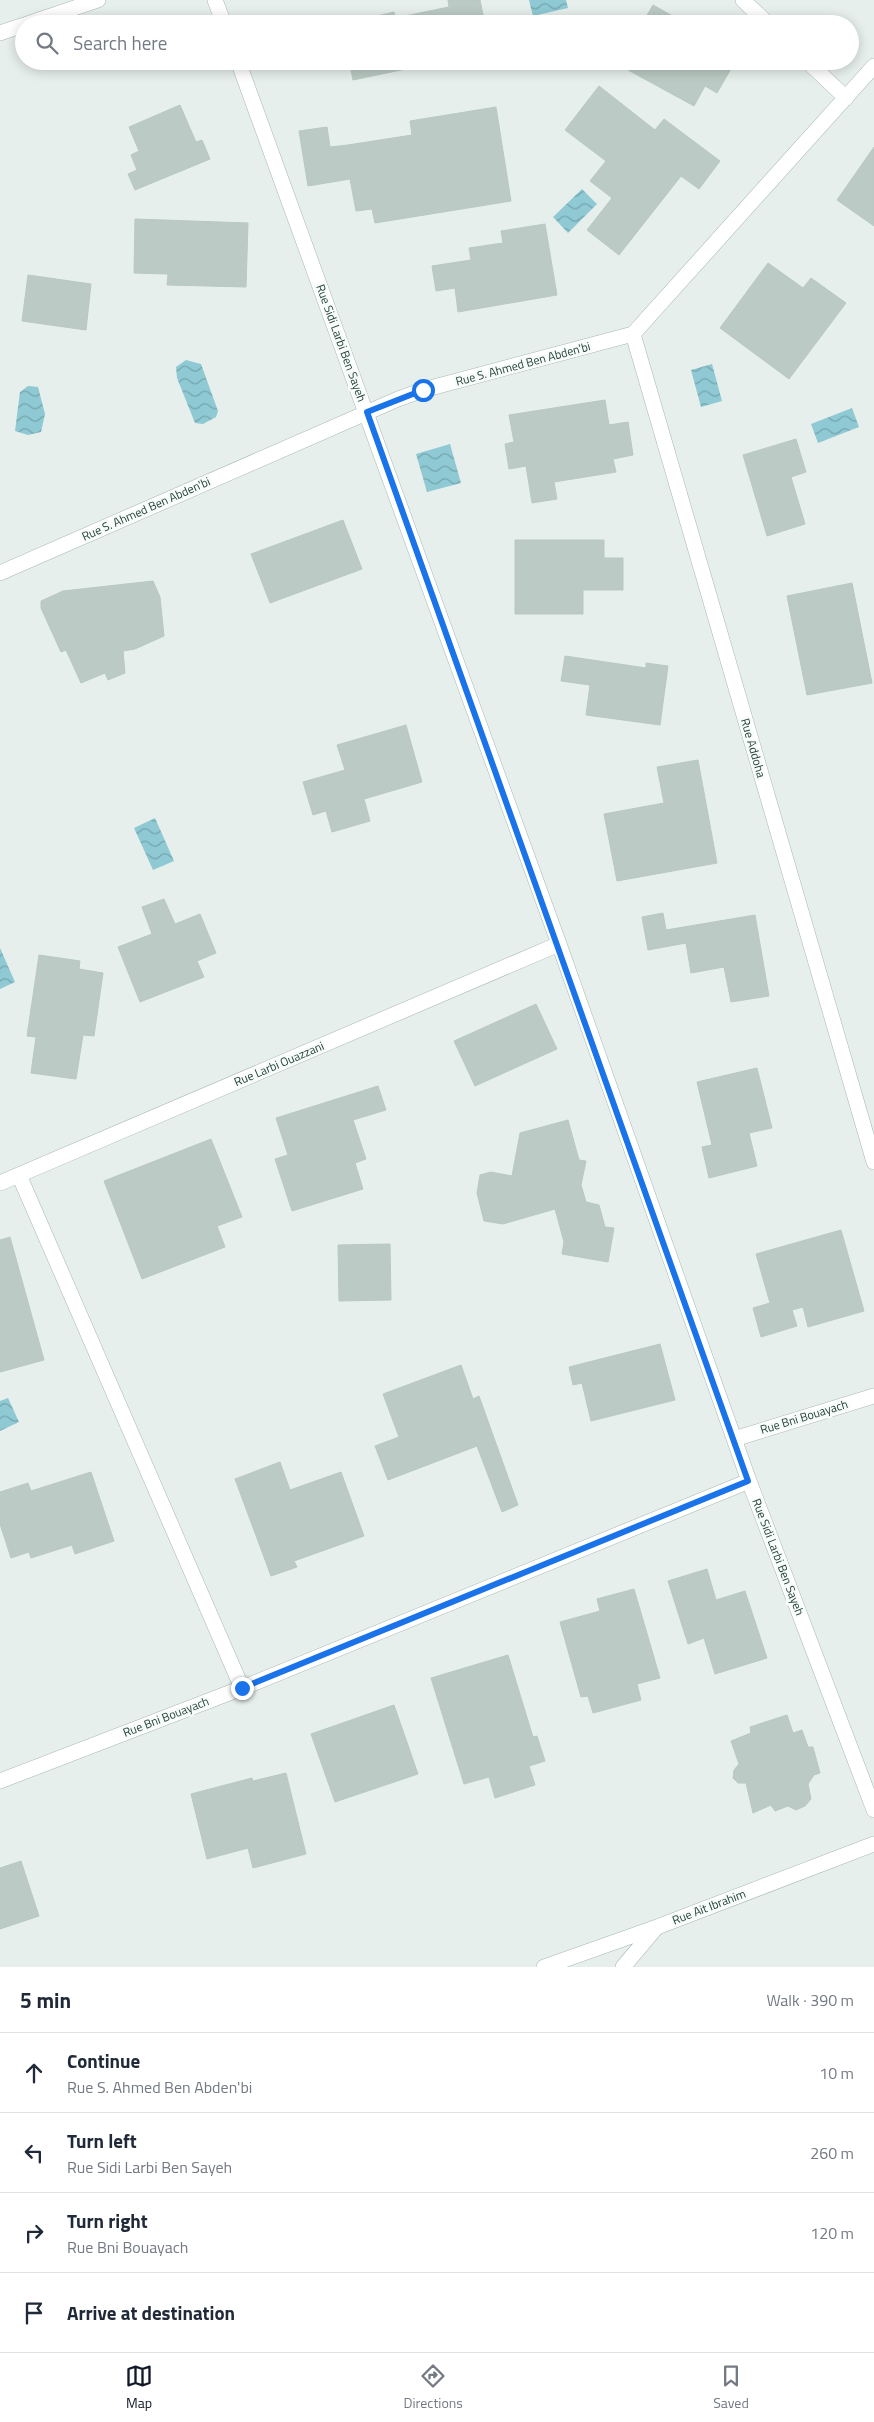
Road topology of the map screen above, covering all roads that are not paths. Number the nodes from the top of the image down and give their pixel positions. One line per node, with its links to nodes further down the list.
1 (98, 0): 4 (street)
2 (215, 0): 5 (street)
3 (743, 0): 6 (street)
4 (52, 15)
5 (221, 15)
6 (759, 15)
7 (15, 28): 8 (street)
8 (0, 33)
9 (874, 66): 12 (street)
10 (241, 70): 14 (street, Rue Sidi Larbi Ben Sayeh)
11 (816, 70): 12 (street)
12 (846, 98): 13 (street)
13 (633, 334): 14 (street, Rue S. Ahmed Ben Abden'bi); 17 (street, Rue Addoha)
14 (367, 412): 15 (street, Rue S. Ahmed Ben Abden'bi); 16 (street, Rue Sidi Larbi Ben Sayeh)
15 (0, 573)
16 (559, 944): 18 (street, Rue Larbi Ouazzani); 21 (street, Rue Sidi Larbi Ben Sayeh)
17 (874, 1162)
18 (19, 1175): 19 (street, Rue Larbi Ouazzani); 23 (street)
19 (0, 1183)
20 (874, 1396): 21 (street, Rue Bni Bouayach)
21 (734, 1438): 22 (street, Rue Sidi Larbi Ben Sayeh)
22 (748, 1481): 23 (street, Rue Bni Bouayach); 25 (street, Rue Sidi Larbi Ben Sayeh)
23 (242, 1688): 24 (street, Rue Bni Bouayach)
24 (0, 1782)
25 (874, 1810)
26 (874, 1844): 27 (street, Rue Ait Ibrahim)
27 (657, 1927): 28 (street, Rue Ait Ibrahim); 29 (street)
28 (544, 1967)
29 (623, 1967)

